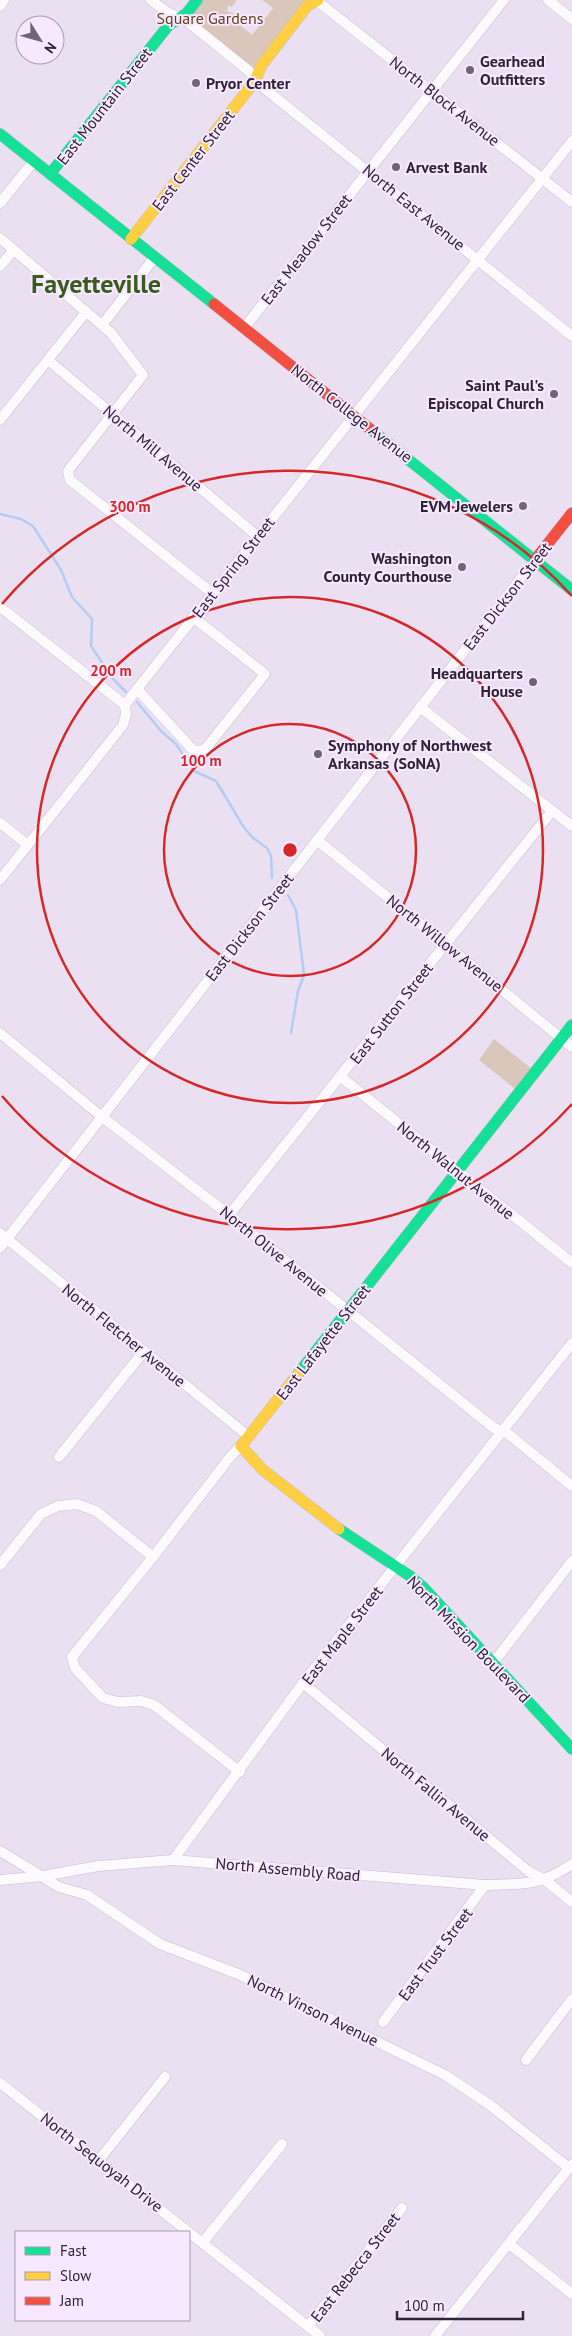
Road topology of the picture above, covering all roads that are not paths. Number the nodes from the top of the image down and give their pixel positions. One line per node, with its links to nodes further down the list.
1 (4, 0): 7 (street)
2 (151, 0): 8 (street, North East Avenue)
3 (197, 0): 8 (main road, East Mountain Street)
4 (317, 0): 10 (main road, East Center Street); 11 (street, North Block Avenue)
5 (504, 0): 11 (street, East Meadow Street)
6 (548, 0): 9 (street)
7 (0, 6)
8 (180, 18): 10 (street, North East Avenue); 16 (main road, East Mountain Street)
9 (572, 19)
10 (255, 81): 15 (street, North East Avenue); 21 (main road, East Center Street)
11 (431, 91): 15 (street, East Meadow Street); 17 (street, North Block Avenue)
12 (0, 134): 14 (main road, North College Avenue)
13 (572, 141): 17 (street, East Spring Street)
14 (34, 161): 16 (main road, North College Avenue); 19 (street)
15 (368, 171): 24 (street, North East Avenue); 28 (street, East Meadow Street)
16 (50, 174): 21 (main road, North College Avenue)
17 (543, 178): 18 (street, North Block Avenue); 24 (street, East Spring Street)
18 (572, 202)
19 (0, 203)
20 (0, 238): 22 (street)
21 (131, 239): 23 (main road, North College Avenue)
22 (14, 250): 25 (street); 26 (street)
23 (155, 257): 27 (street); 28 (main road, North College Avenue)
24 (478, 259): 29 (street, North East Avenue); 32 (street, East Spring Street)
25 (0, 266)
26 (86, 312): 27 (street); 30 (street)
27 (102, 325): 31 (street)
28 (244, 328): 32 (main road, North College Avenue)
29 (572, 336)
30 (48, 360): 31 (street, North Mill Avenue); 33 (street)
31 (112, 414): 35 (street, North Mill Avenue); 38 (street)
32 (355, 415): 35 (street, East Spring Street); 36 (main road, North College Avenue)
33 (0, 420)
34 (572, 513): 36 (main road, East Dickson Street)
35 (257, 536): 38 (street, East Spring Street)
36 (535, 560): 37 (main road, North College Avenue); 43 (street, East Dickson Street)
37 (572, 590)
38 (212, 593): 40 (street, East Spring Street)
39 (0, 606): 42 (street)
40 (193, 617): 41 (street, East Spring Street); 41 (street)
41 (137, 689): 42 (street, East Spring Street)
42 (125, 705): 48 (street, East Spring Street)
43 (420, 707): 44 (street); 47 (street, East Dickson Street)
44 (552, 811): 46 (street); 50 (street, East Sutton Street)
45 (0, 824): 48 (street)
46 (572, 826)
47 (317, 840): 50 (street, North Willow Avenue); 56 (street, East Dickson Street)
48 (28, 845): 49 (street, East Spring Street)
49 (0, 880)
50 (446, 943): 53 (street, North Willow Avenue); 55 (street, East Sutton Street)
51 (572, 1025): 53 (main road, East Lafayette Street)
52 (0, 1032): 56 (street, North Olive Avenue)
53 (561, 1039): 54 (street, North Willow Avenue); 57 (main road, East Lafayette Street)
54 (572, 1047)
55 (340, 1077): 57 (street, North Walnut Avenue); 58 (street, East Sutton Street)
56 (100, 1116): 58 (street, North Olive Avenue); 59 (street, East Dickson Street)
57 (458, 1171): 61 (street, North Walnut Avenue); 62 (main road, East Lafayette Street)
58 (229, 1215): 62 (street, North Olive Avenue)
59 (4, 1236): 60 (street, East Dickson Street); 64 (street, North Fletcher Avenue)
60 (0, 1248)
61 (572, 1263)
62 (347, 1310): 65 (street, North Olive Avenue); 66 (main road, East Lafayette Street)
63 (572, 1343): 65 (street, East Maple Street)
64 (144, 1351): 66 (street, North Fletcher Avenue); 67 (street)
65 (502, 1431): 68 (street, North Olive Avenue); 72 (street, East Maple Street)
66 (244, 1441): 69 (street, East Lafayette Street); 72 (main road, North Mission Boulevard)
67 (59, 1457)
68 (572, 1486)
69 (154, 1557): 71 (street); 76 (street, East Lafayette Street)
70 (572, 1561): 73 (street)
71 (0, 1565)
72 (396, 1567): 73 (main road, North Mission Boulevard); 74 (street, East Maple Street)
73 (493, 1662): 75 (main road, North Mission Boulevard)
74 (303, 1683): 76 (street, East Maple Street); 82 (street, North Fallin Avenue)
75 (572, 1749)
76 (240, 1772): 78 (street, East Maple Street)
77 (0, 1851): 80 (street, North Vinson Avenue)
78 (173, 1860): 80 (street, North Assembly Road); 83 (street, North Assembly Road)
79 (572, 1864): 82 (street, North Assembly Road)
80 (43, 1876): 81 (street, North Assembly Road); 92 (street, North Vinson Avenue)
81 (0, 1880)
82 (545, 1880): 83 (street, North Assembly Road); 84 (street, North Fallin Avenue)
83 (486, 1885): 86 (street, East Trust Street)
84 (572, 1902)
85 (572, 1999): 87 (street)
86 (383, 2022)
87 (526, 2060)
88 (164, 2077): 91 (street)
89 (0, 2083): 91 (street, North Sequoyah Drive)
90 (282, 2144): 96 (street)
91 (98, 2161): 94 (street, North Sequoyah Drive)
92 (571, 2166): 97 (street)
93 (402, 2208): 99 (street, East Rebecca Street)
94 (189, 2231)
95 (190, 2232): 96 (street, North Sequoyah Drive)
96 (203, 2242): 99 (street, North Sequoyah Drive)
97 (509, 2244): 98 (street); 101 (street)
98 (572, 2294)
99 (308, 2326): 100 (street, North Sequoyah Drive)
100 (320, 2336)
101 (435, 2336)

